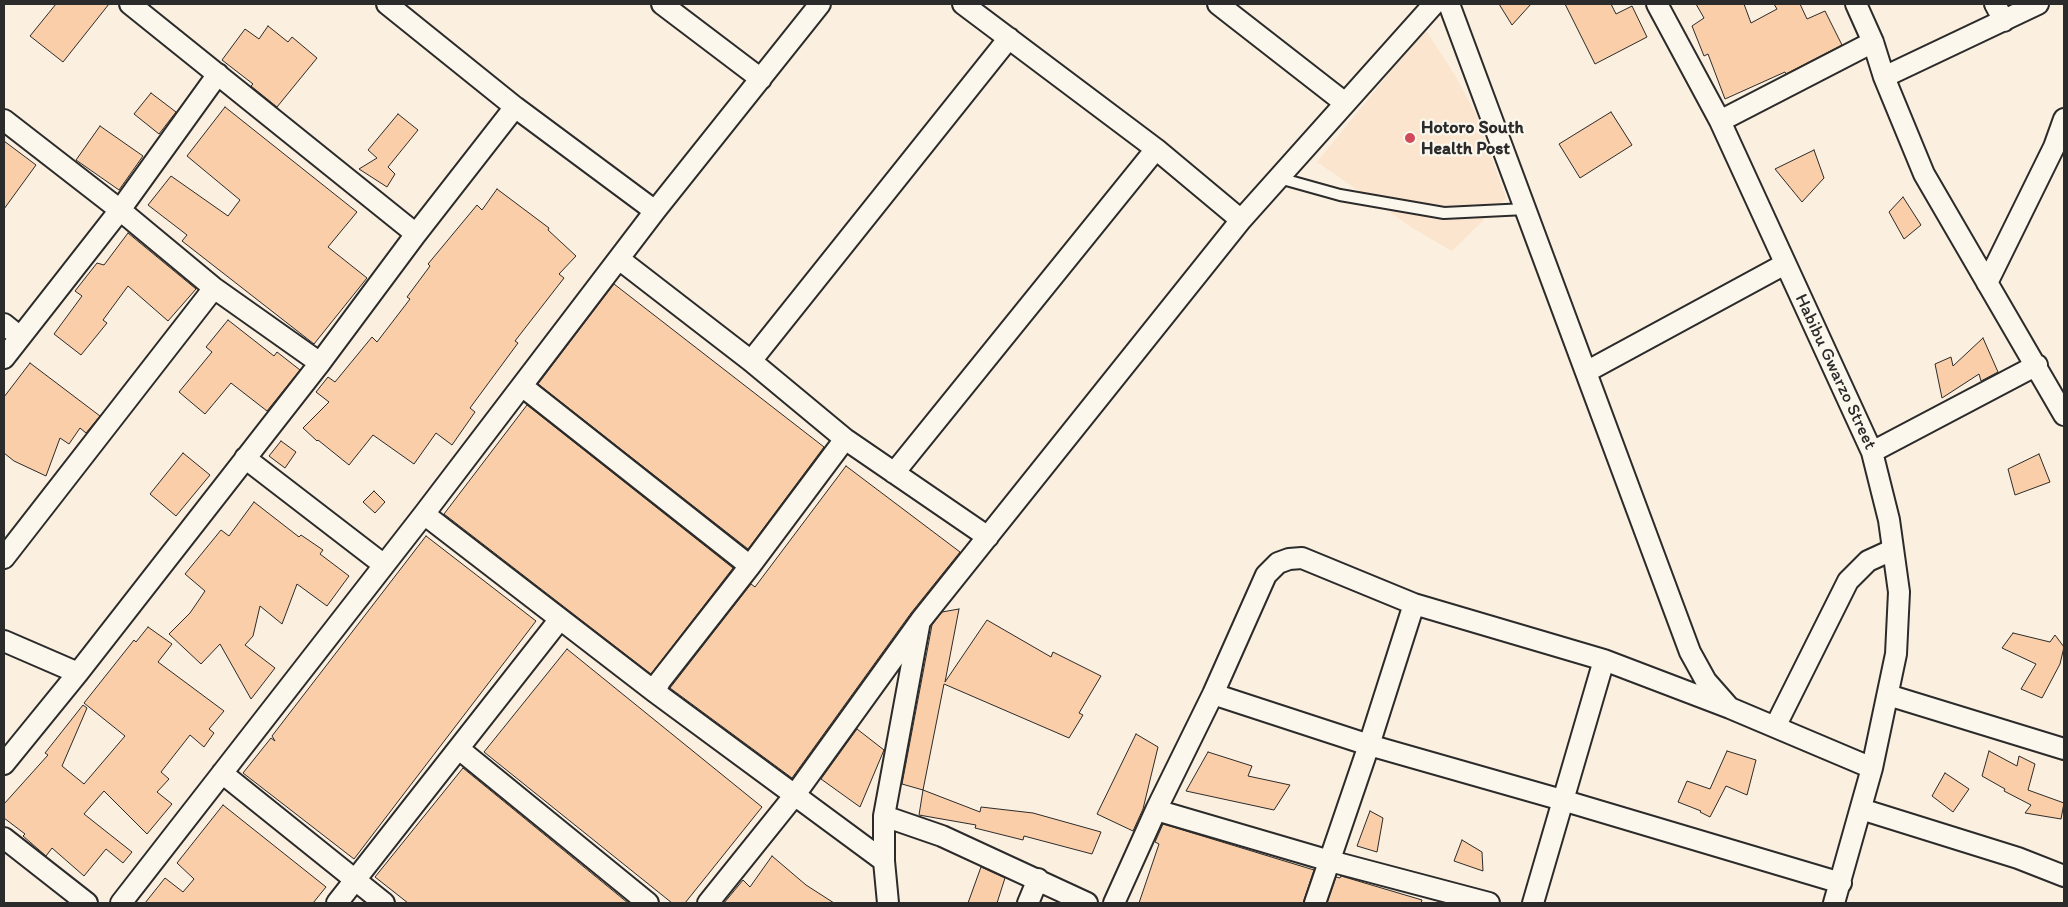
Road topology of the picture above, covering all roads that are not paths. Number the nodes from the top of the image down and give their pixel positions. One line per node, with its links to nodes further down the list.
1 (130, 4): 16 (street)
2 (387, 4): 20 (street)
3 (662, 4): 18 (street)
4 (820, 4): 18 (street)
5 (963, 4): 12 (street)
6 (1218, 4): 19 (street)
7 (1434, 4): 19 (street)
8 (1449, 4): 26 (street)
9 (1657, 4): 23 (street, Habibu Gwarzo Street)
10 (1856, 4): 15 (street)
11 (2038, 4): 13 (street)
12 (986, 10): 14 (street)
13 (1999, 12): 17 (street)
14 (1009, 38): 24 (street); 38 (street)
15 (1873, 42): 17 (street); 23 (street)
16 (218, 74): 27 (street); 30 (street)
17 (1884, 77): 33 (street)
18 (761, 79): 28 (street)
19 (1345, 103): 25 (street)
20 (515, 106): 28 (street); 30 (street)
21 (2064, 119): 33 (street)
22 (4, 120): 27 (street)
23 (1720, 121): 32 (street, Habibu Gwarzo Street)
24 (1156, 149): 29 (street); 47 (street)
25 (1279, 178): 26 (lane); 29 (street)
26 (1526, 209): 41 (street)
27 (120, 210): 34 (street); 36 (street)
28 (655, 211): 31 (street)
29 (1241, 220): 49 (street)
30 (416, 234): 39 (street)
31 (619, 259): 38 (street); 42 (street)
32 (1785, 264): 41 (street); 45 (street, Habibu Gwarzo Street)
33 (1987, 283): 40 (street)
34 (214, 288): 39 (street); 51 (street)
35 (4, 324): 36 (street)
36 (20, 337): 37 (street)
37 (4, 358)
38 (751, 361): 44 (street)
39 (320, 363): 46 (street)
40 (2036, 365): 43 (street); 45 (street)
41 (1586, 372): 63 (street)
42 (522, 386): 48 (street); 53 (street)
43 (2064, 415)
44 (845, 439): 47 (street); 53 (street)
45 (1872, 452): 50 (street, Habibu Gwarzo Street)
46 (245, 458): 52 (street); 59 (street)
47 (894, 473): 49 (street)
48 (424, 514): 52 (street); 55 (street)
49 (988, 537): 56 (street)
50 (1892, 550): 62 (street, Habibu Gwarzo Street); 64 (street)
51 (4, 558)
52 (384, 565): 70 (street)
53 (750, 566): 60 (street)
54 (1414, 604): 58 (street); 61 (street); 65 (street)
55 (560, 619): 60 (street); 66 (street)
56 (921, 620): 71 (street); 75 (street)
57 (4, 641): 59 (street)
58 (1604, 660): 63 (street); 72 (street)
59 (78, 673): 68 (street)
60 (656, 692): 71 (street)
61 (1213, 694): 65 (street); 74 (street)
62 (1888, 695): 67 (street); 69 (street, Habibu Gwarzo Street)
63 (1730, 708): 64 (street)
64 (1775, 727): 69 (street)
65 (1369, 745): 72 (street); 78 (street)
66 (459, 749): 81 (street); 87 (street)
67 (2064, 749)
68 (4, 764)
69 (1872, 768): 73 (street, Habibu Gwarzo Street)
70 (222, 773): 81 (street); 84 (street)
71 (794, 796): 77 (street); 88 (street)
72 (1562, 800): 82 (street); 95 (street)
73 (1861, 809): 79 (street); 82 (street, Habibu Gwarzo Street)
74 (1156, 810): 78 (street); 92 (street)
75 (884, 816): 77 (street); 80 (street)
76 (4, 838): 83 (street)
77 (884, 861): 89 (street)
78 (1330, 861): 93 (street); 94 (street)
79 (2064, 876)
80 (1038, 879): 90 (street); 91 (street)
81 (355, 881): 85 (street); 86 (street)
82 (1840, 883): 96 (street, Habibu Gwarzo Street)
83 (87, 903)
84 (121, 903)
85 (337, 903)
86 (384, 903)
87 (648, 903)
88 (708, 903)
89 (888, 903)
90 (1028, 903)
91 (1088, 903)
92 (1114, 903)
93 (1315, 903)
94 (1489, 903)
95 (1533, 903)
96 (1834, 903)

